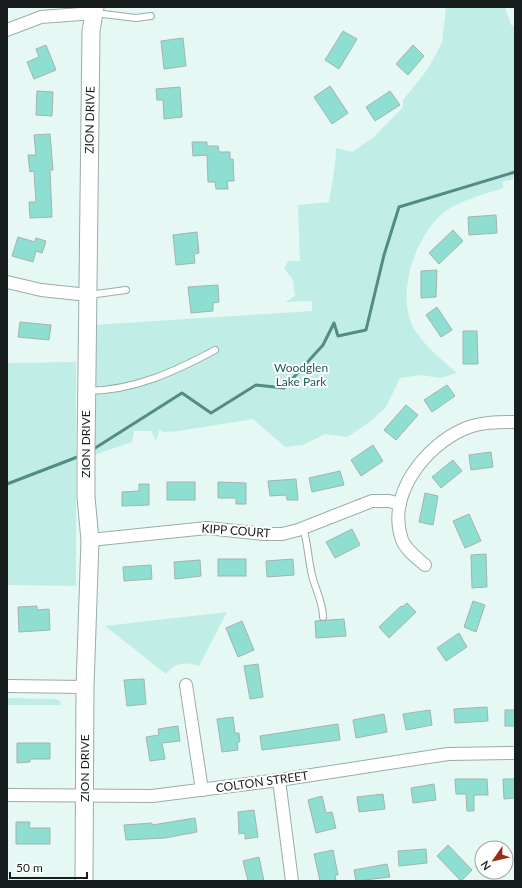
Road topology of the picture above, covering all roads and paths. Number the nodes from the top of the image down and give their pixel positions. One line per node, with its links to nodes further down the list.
1 (95, 10): 2 (lane); 3 (street); 6 (main road, ZION DRIVE)
2 (151, 16)
3 (7, 30)
4 (7, 282): 6 (street)
5 (126, 290): 6 (lane)
6 (88, 295): 8 (main road, ZION DRIVE)
7 (215, 350): 8 (lane)
8 (87, 391): 12 (main road, ZION DRIVE)
9 (515, 422): 10 (street)
10 (400, 504): 11 (street, KIPP COURT); 13 (street)
11 (304, 528): 12 (street, KIPP COURT); 14 (lane)
12 (90, 540): 17 (main road, ZION DRIVE)
13 (425, 565)
14 (323, 617)
15 (186, 685): 20 (street)
16 (7, 686): 17 (street)
17 (85, 687): 22 (main road, ZION DRIVE)
18 (515, 753): 19 (street, COLTON STREET)
19 (279, 780): 20 (street, COLTON STREET); 24 (street)
20 (202, 790): 22 (street, COLTON STREET)
21 (7, 796): 22 (street, COLTON STREET)
22 (85, 797): 23 (main road, ZION DRIVE)
23 (84, 881)
24 (292, 881)

